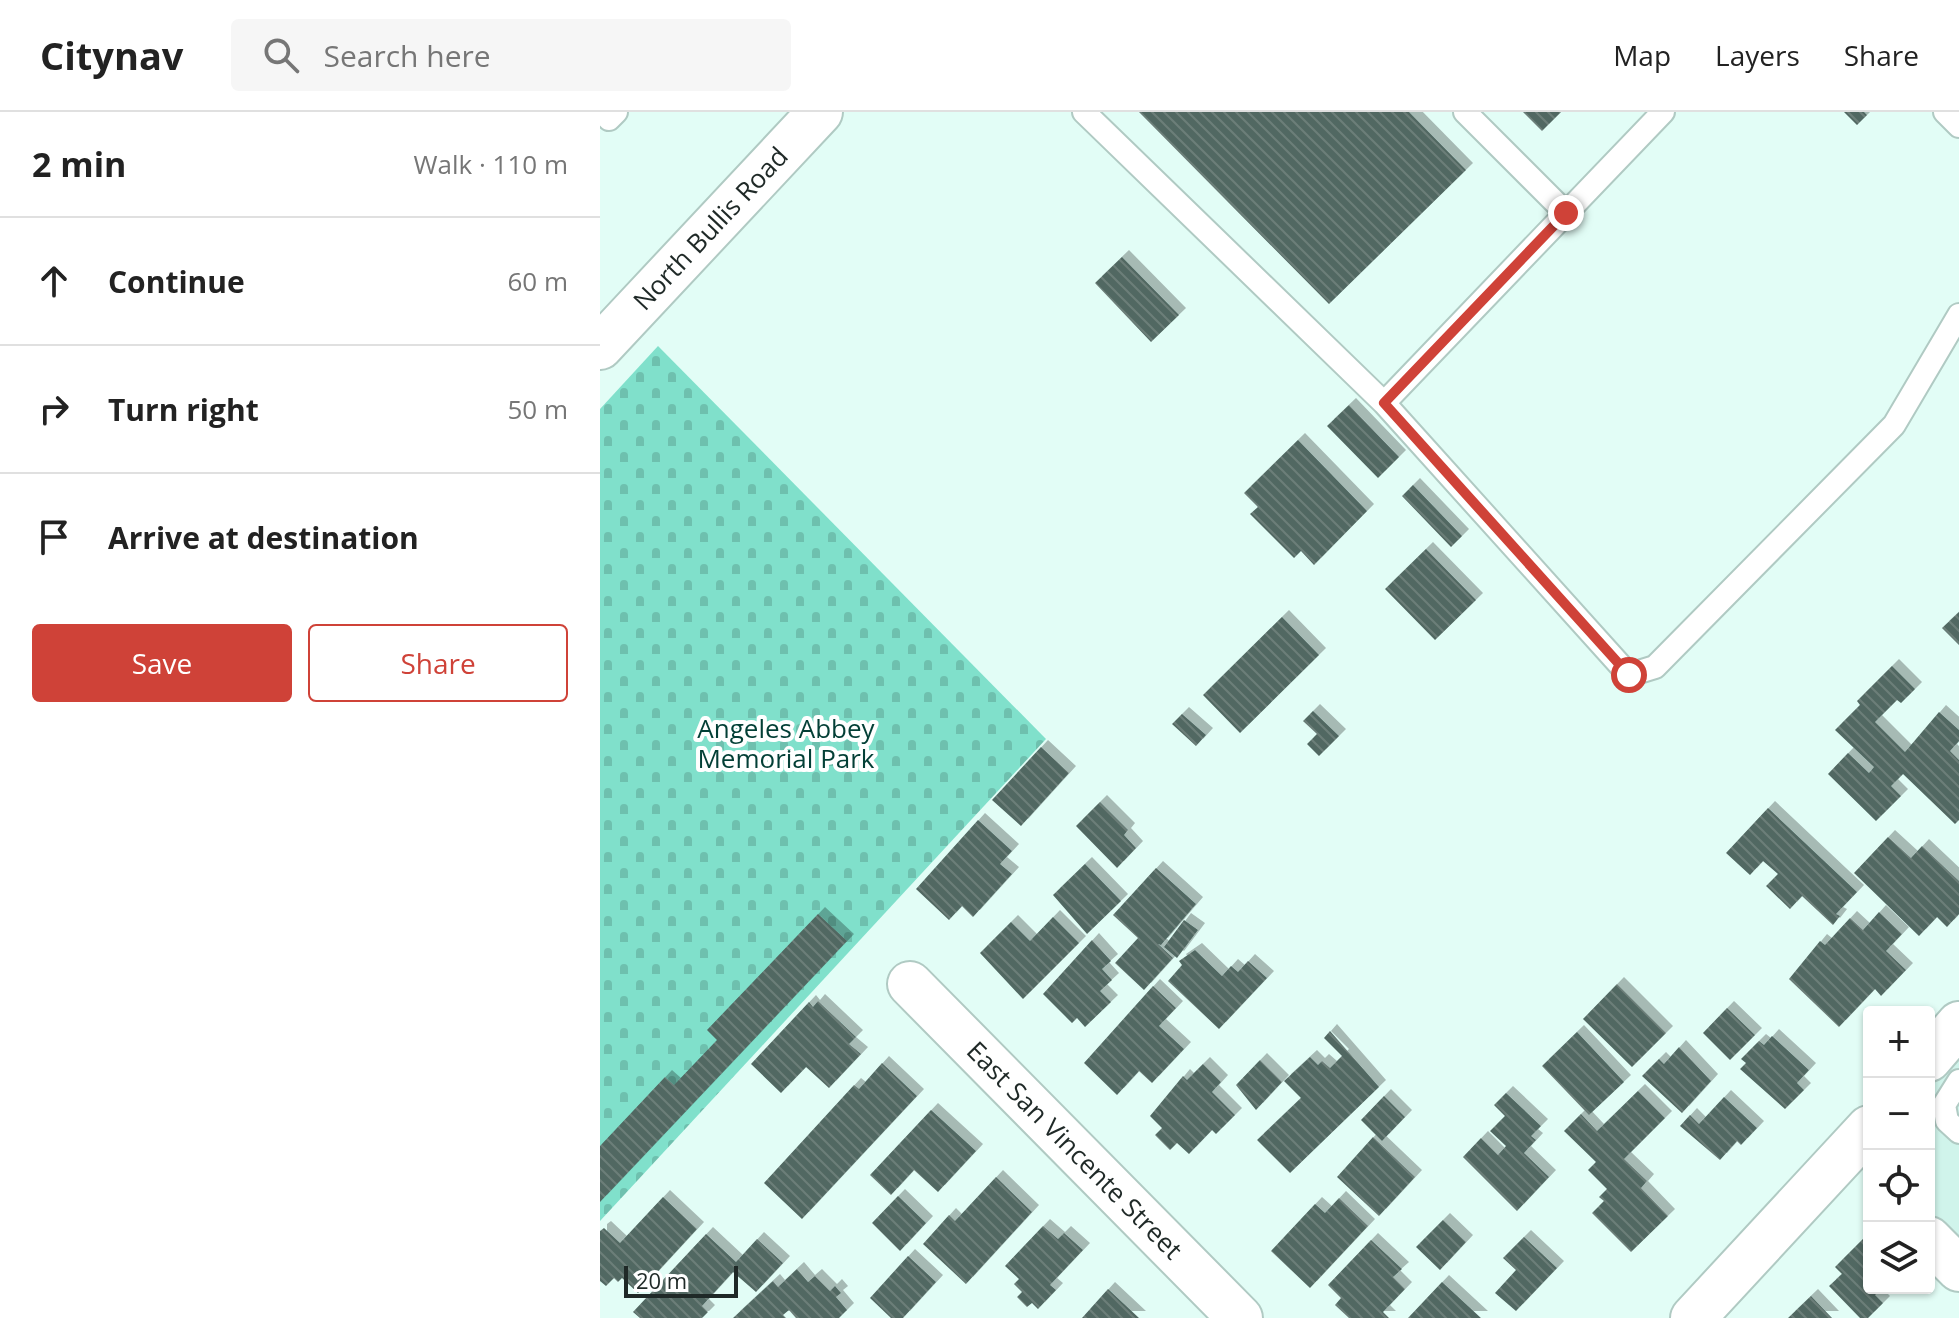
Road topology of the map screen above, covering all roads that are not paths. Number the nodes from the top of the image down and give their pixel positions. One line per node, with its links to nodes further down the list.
1 (602, 112): 2 (lane)
2 (616, 112)
3 (820, 112): 11 (street, North Bullis Road)
4 (1084, 112): 12 (lane)
5 (1465, 112): 9 (lane)
6 (1663, 112): 9 (lane)
7 (1945, 112): 8 (lane)
8 (1959, 126)
9 (1566, 213): 12 (lane)
10 (1959, 315): 12 (lane)
11 (602, 341)
12 (1384, 403)
13 (910, 984): 21 (street, East San Vincente Street)
14 (1959, 1024): 15 (street)
15 (1935, 1052)
16 (1959, 1081): 17 (lane)
17 (1959, 1132)
18 (1861, 1154): 22 (street)
19 (1935, 1245): 20 (street)
20 (1959, 1269)
21 (1240, 1318)
22 (1693, 1318)

